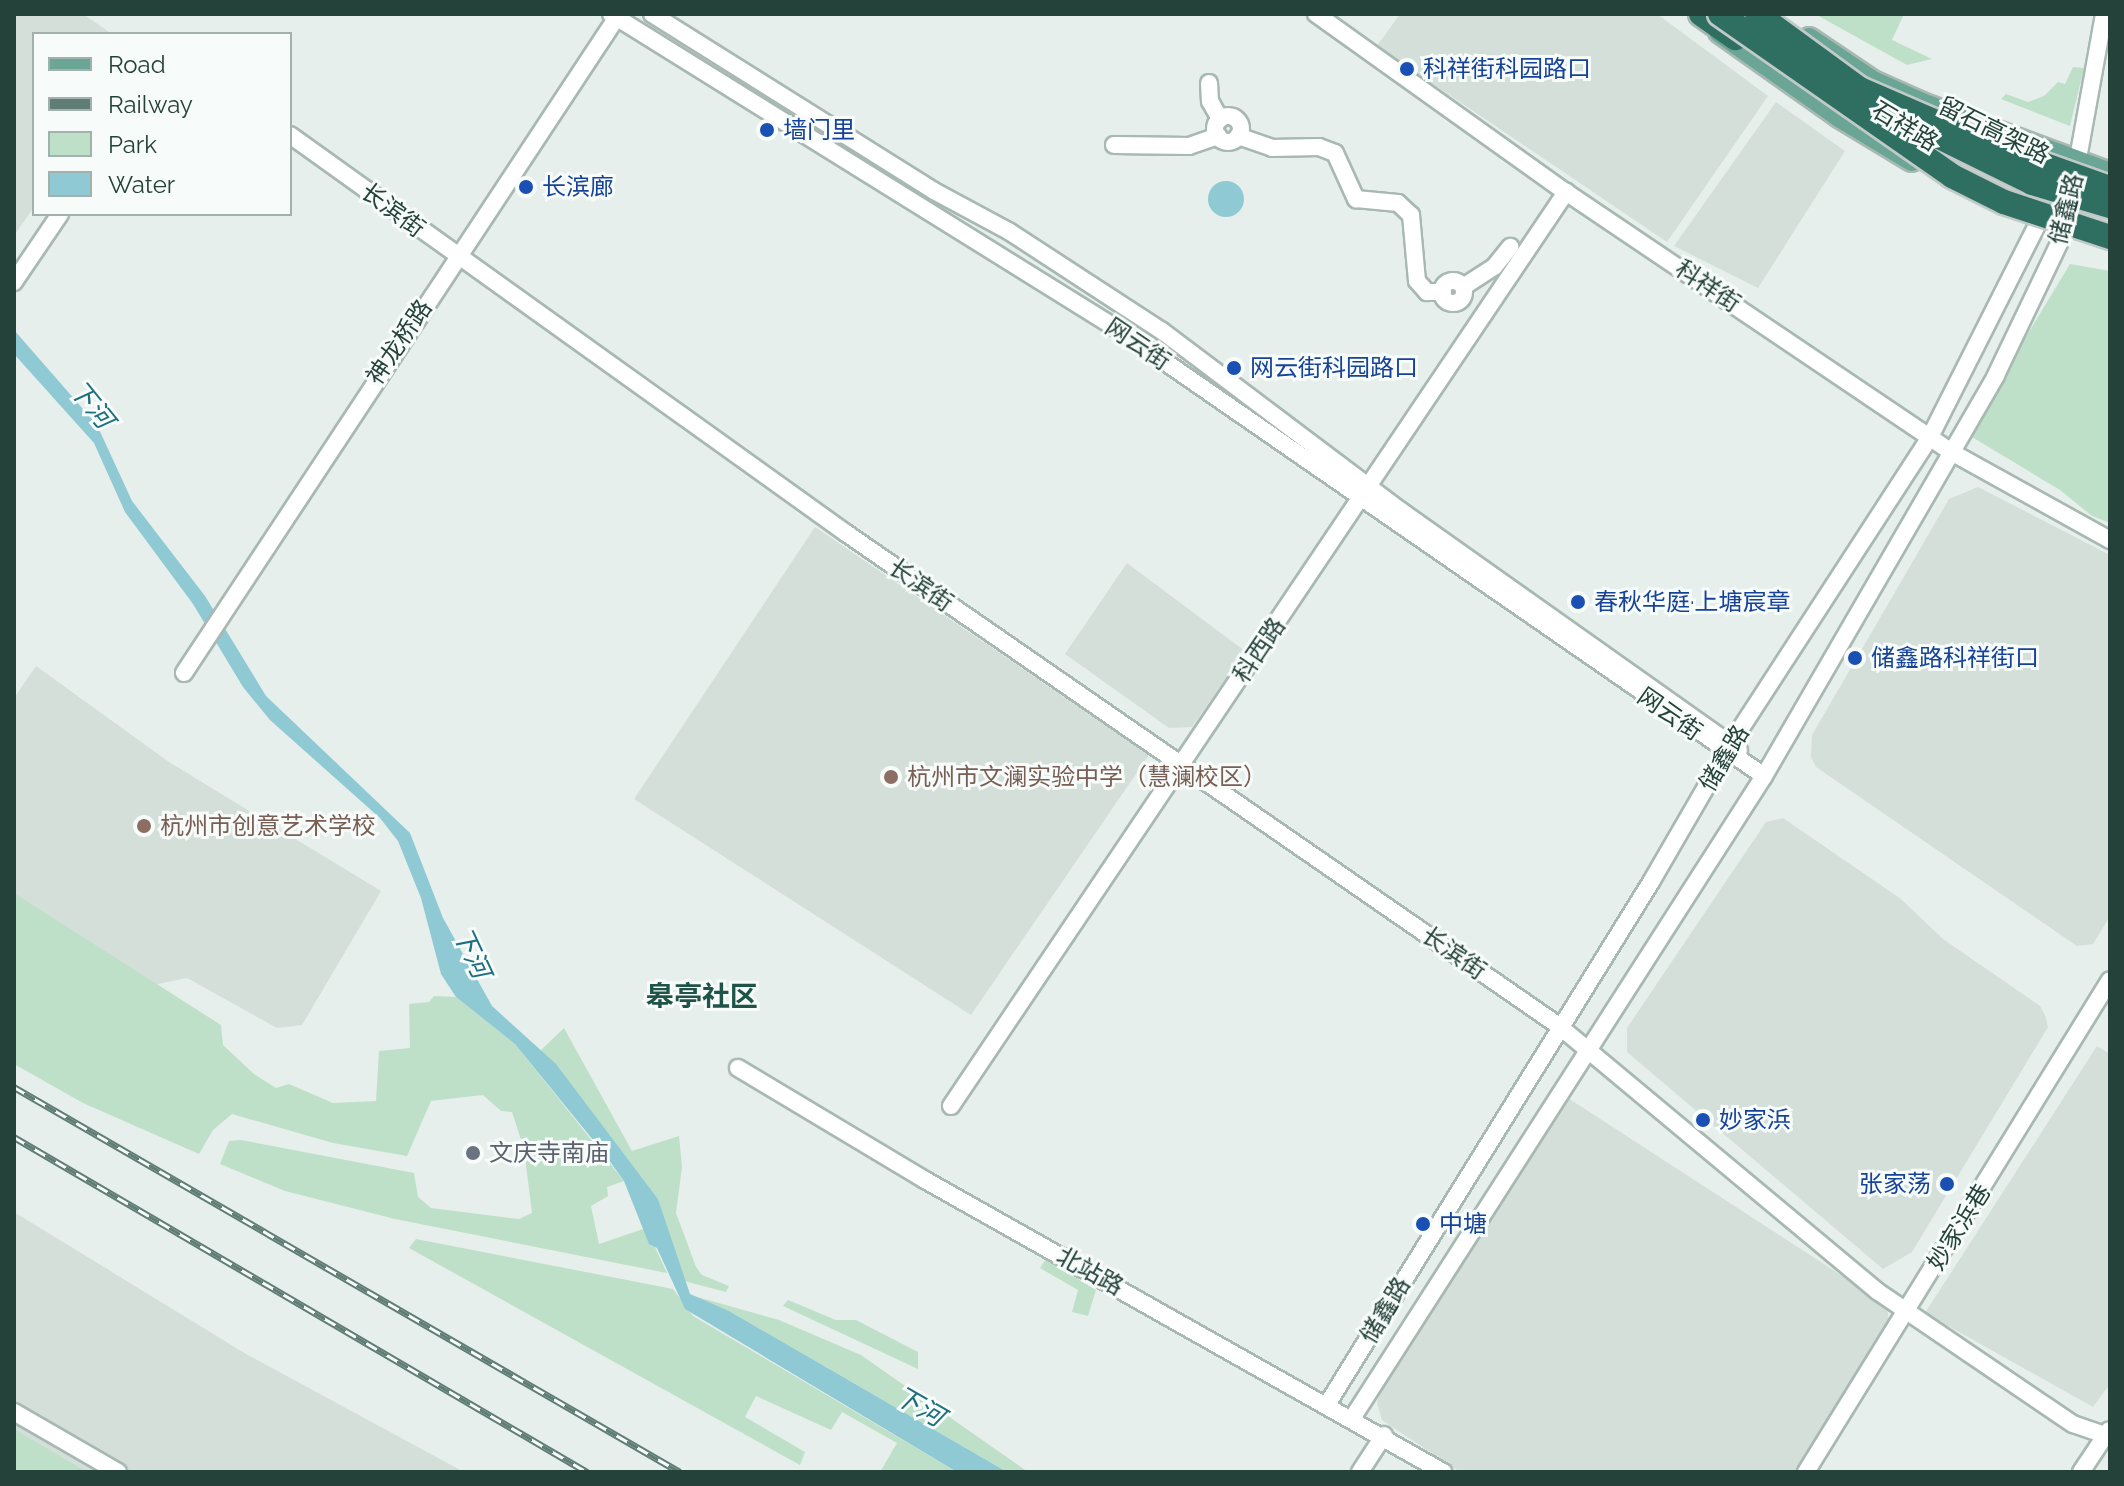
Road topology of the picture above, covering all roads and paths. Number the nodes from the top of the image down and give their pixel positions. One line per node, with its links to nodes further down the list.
1 (652, 14): 35 (street, 网云街)
2 (1316, 14): 22 (street, 科祥街)
3 (1693, 14): 25 (main road, 石祥路)
4 (1701, 14): 20 (highway, bridge)
5 (1720, 14): 13 (highway, 留石高架路, bridge)
6 (1757, 14): 11 (highway, 留石高架路, bridge)
7 (1775, 14): 18 (main road, 石祥路)
8 (2104, 14): 18 (street)
9 (615, 15): 31 (street, 神龙桥路); 35 (street, 网云街)
10 (1209, 83): 12 (street)
11 (1860, 89): 21 (highway, 留石高架路, bridge); 23 (highway, 留石高架路, bridge)
12 (1220, 119): 15 (street); 16 (street)
13 (1885, 126): 20 (highway, 留石高架路, bridge); 26 (highway, 留石高架路, bridge)
14 (292, 136): 31 (street, 长滨街)
15 (1218, 136): 16 (street); 17 (street)
16 (1238, 136): 30 (street)
17 (1114, 145)
18 (2078, 161): 19 (main road, 石祥路); 25 (street, 储鑫路); 27 (street, 储鑫路)
19 (2110, 173)
20 (1952, 176): 28 (highway, 留石高架路, bridge)
21 (2110, 188)
22 (1566, 192): 33 (street, 科祥街); 35 (street, 科西路)
23 (2110, 206)
24 (59, 216): 32 (street)
25 (2036, 222): 27 (main road, 石祥路); 33 (street, 储鑫路)
26 (2110, 222)
27 (2065, 231): 29 (main road, 石祥路); 34 (street, 储鑫路)
28 (2110, 237)
29 (2110, 243)
30 (1510, 247)
31 (456, 257): 37 (street, 神龙桥路); 39 (street, 长滨街)
32 (14, 282)
33 (1931, 435): 34 (street, 科祥街); 38 (street, 储鑫路)
34 (1951, 452): 36 (street, 科祥街); 40 (street, 储鑫路)
35 (1365, 494): 38 (street, 网云街); 39 (street, 科西路)
36 (2110, 540)
37 (184, 673)
38 (1729, 748): 40 (street, 网云街); 42 (street, 储鑫路)
39 (1182, 765): 42 (street, 长滨街); 45 (street, 科西路)
40 (1764, 776): 43 (street, 储鑫路)
41 (2110, 980): 46 (street, 妙家浜巷)
42 (1559, 1026): 43 (street, 长滨街); 47 (street, 储鑫路)
43 (1589, 1050): 46 (street, 长滨街); 49 (street, 储鑫路)
44 (738, 1068): 47 (street, 北站路)
45 (951, 1106)
46 (1906, 1311): 50 (street, 长滨街); 55 (street, 妙家浜巷)
47 (1328, 1403): 49 (street, 北站路)
48 (14, 1412): 52 (street)
49 (1353, 1417): 51 (street, 北站路)
50 (2108, 1434): 56 (street)
51 (1384, 1435): 53 (street); 54 (street, 北站路)
52 (118, 1472)
53 (1360, 1472)
54 (1443, 1472)
55 (1806, 1472)
56 (2081, 1472)

